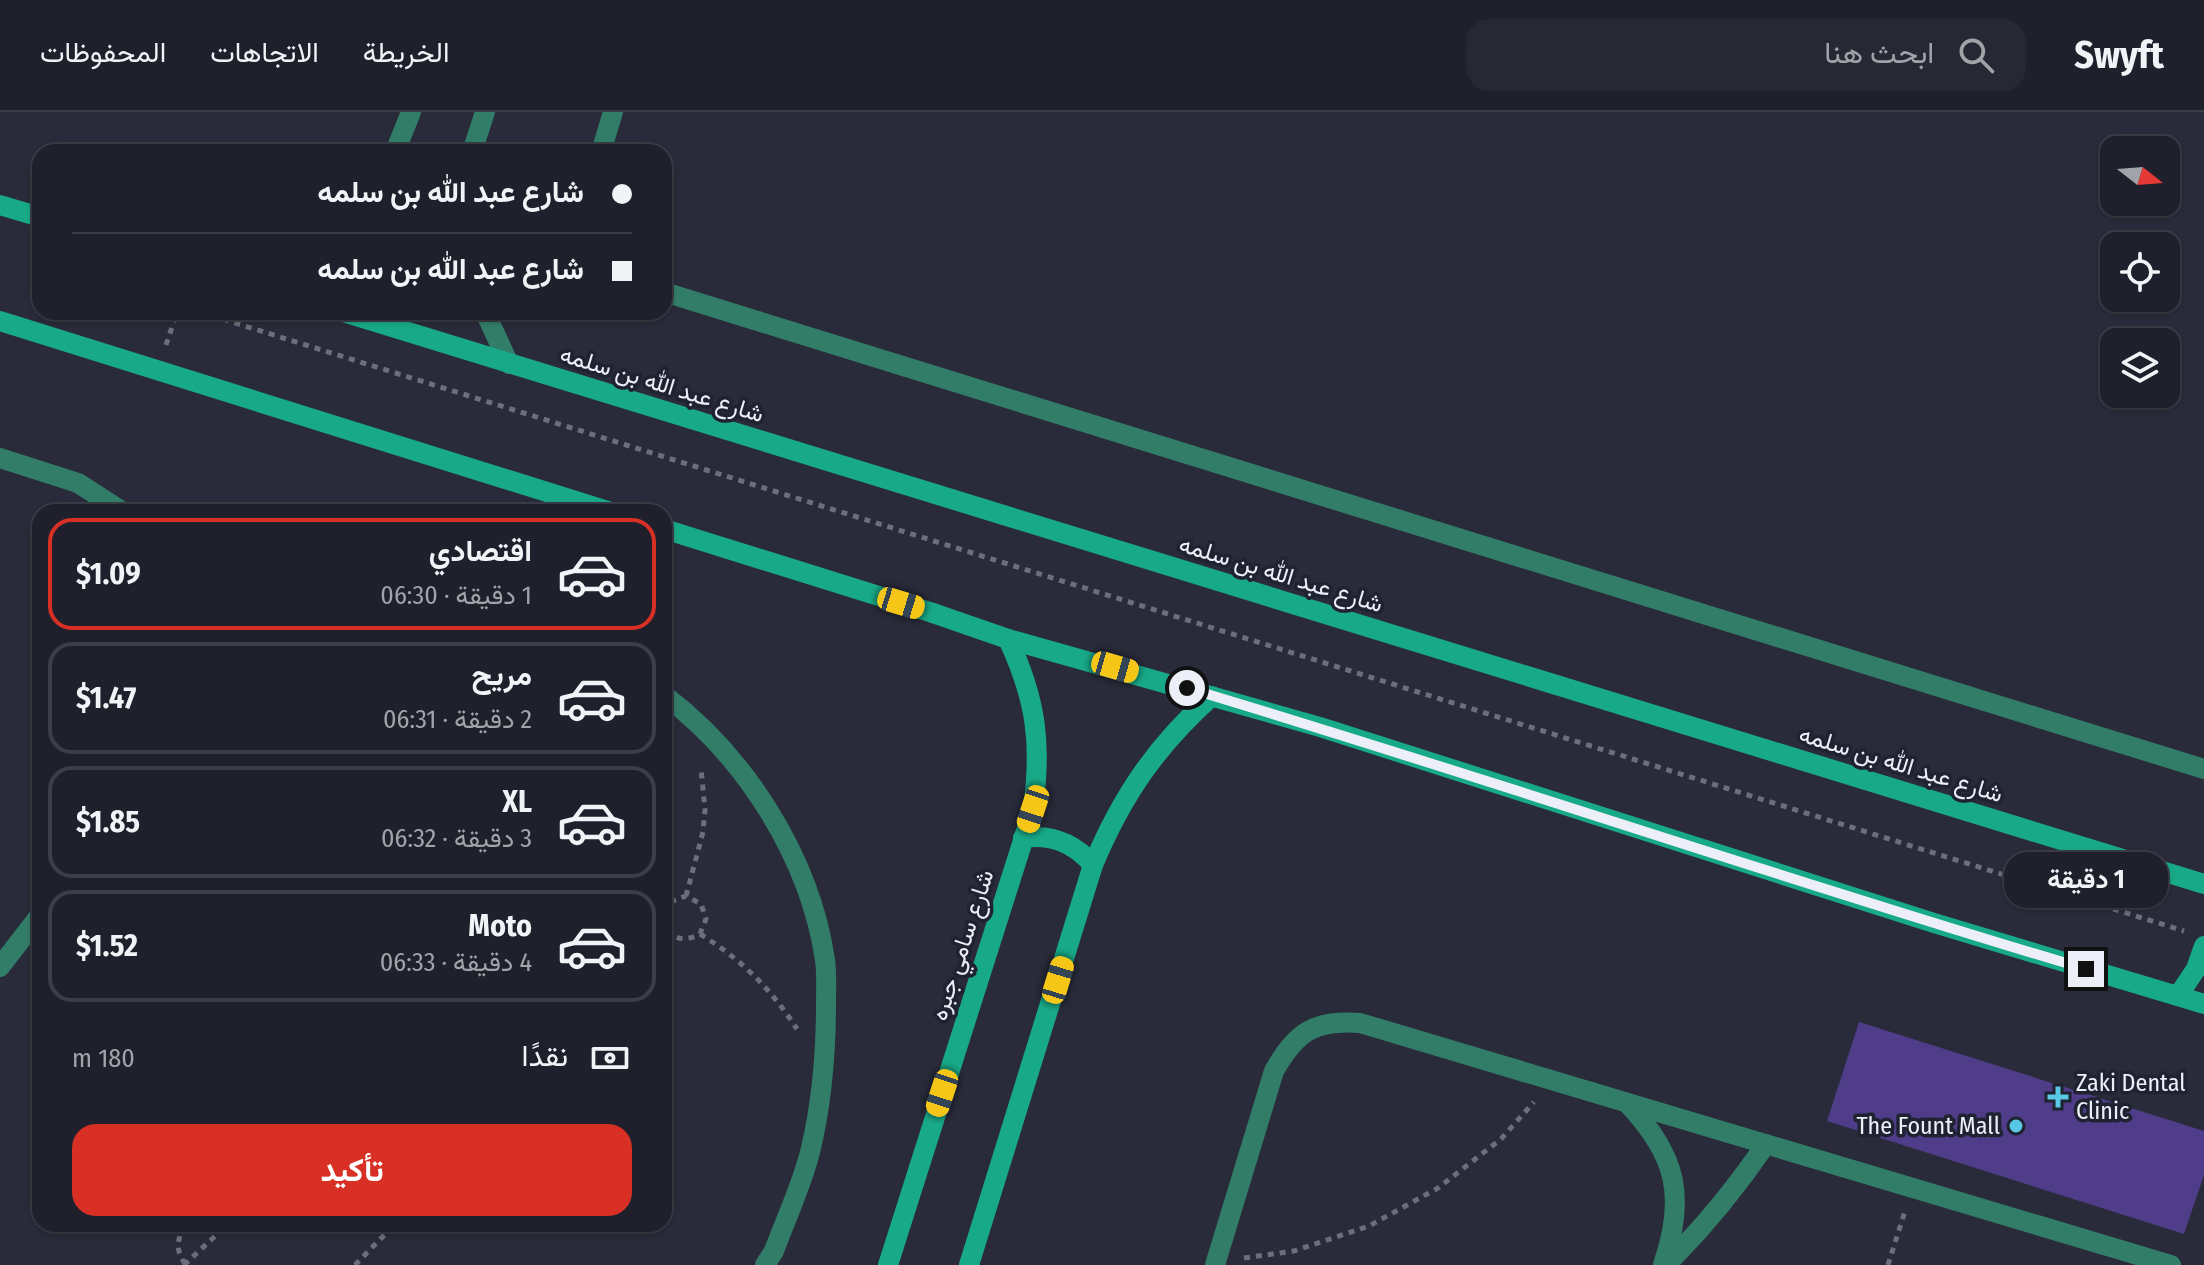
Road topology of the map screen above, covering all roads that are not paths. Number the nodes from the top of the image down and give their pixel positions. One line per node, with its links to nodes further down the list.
1 (411, 112): 4 (street)
2 (485, 112): 5 (street)
3 (613, 112): 6 (street)
4 (398, 144)
5 (475, 144)
6 (603, 144)
7 (0, 205): 8 (main road)
8 (32, 215)
9 (672, 294): 21 (street)
10 (369, 320): 13 (main road, شارع عبد الله بن سلمه)
11 (489, 320): 13 (street)
12 (0, 321): 16 (main road)
13 (509, 364): 24 (main road, شارع عبد الله بن سلمه)
14 (0, 458): 15 (street)
15 (114, 504)
16 (585, 504)
17 (672, 532): 18 (main road)
18 (1008, 639): 19 (main road); 22 (main road, شارع سامي جبره)
19 (1212, 696): 23 (main road); 28 (main road)
20 (672, 702): 33 (street)
21 (2204, 769)
22 (1023, 838): 23 (main road); 34 (main road, شارع سامي جبره)
23 (1093, 865): 35 (main road)
24 (2204, 884)
25 (32, 925): 27 (street)
26 (2196, 940): 28 (main road)
27 (0, 967)
28 (2178, 996): 29 (main road)
29 (2204, 1004)
30 (1625, 1101): 31 (street); 32 (street); 36 (street)
31 (1766, 1144): 36 (street); 37 (street)
32 (1216, 1264)
33 (765, 1265)
34 (888, 1265)
35 (969, 1265)
36 (1664, 1265)
37 (2171, 1265)

